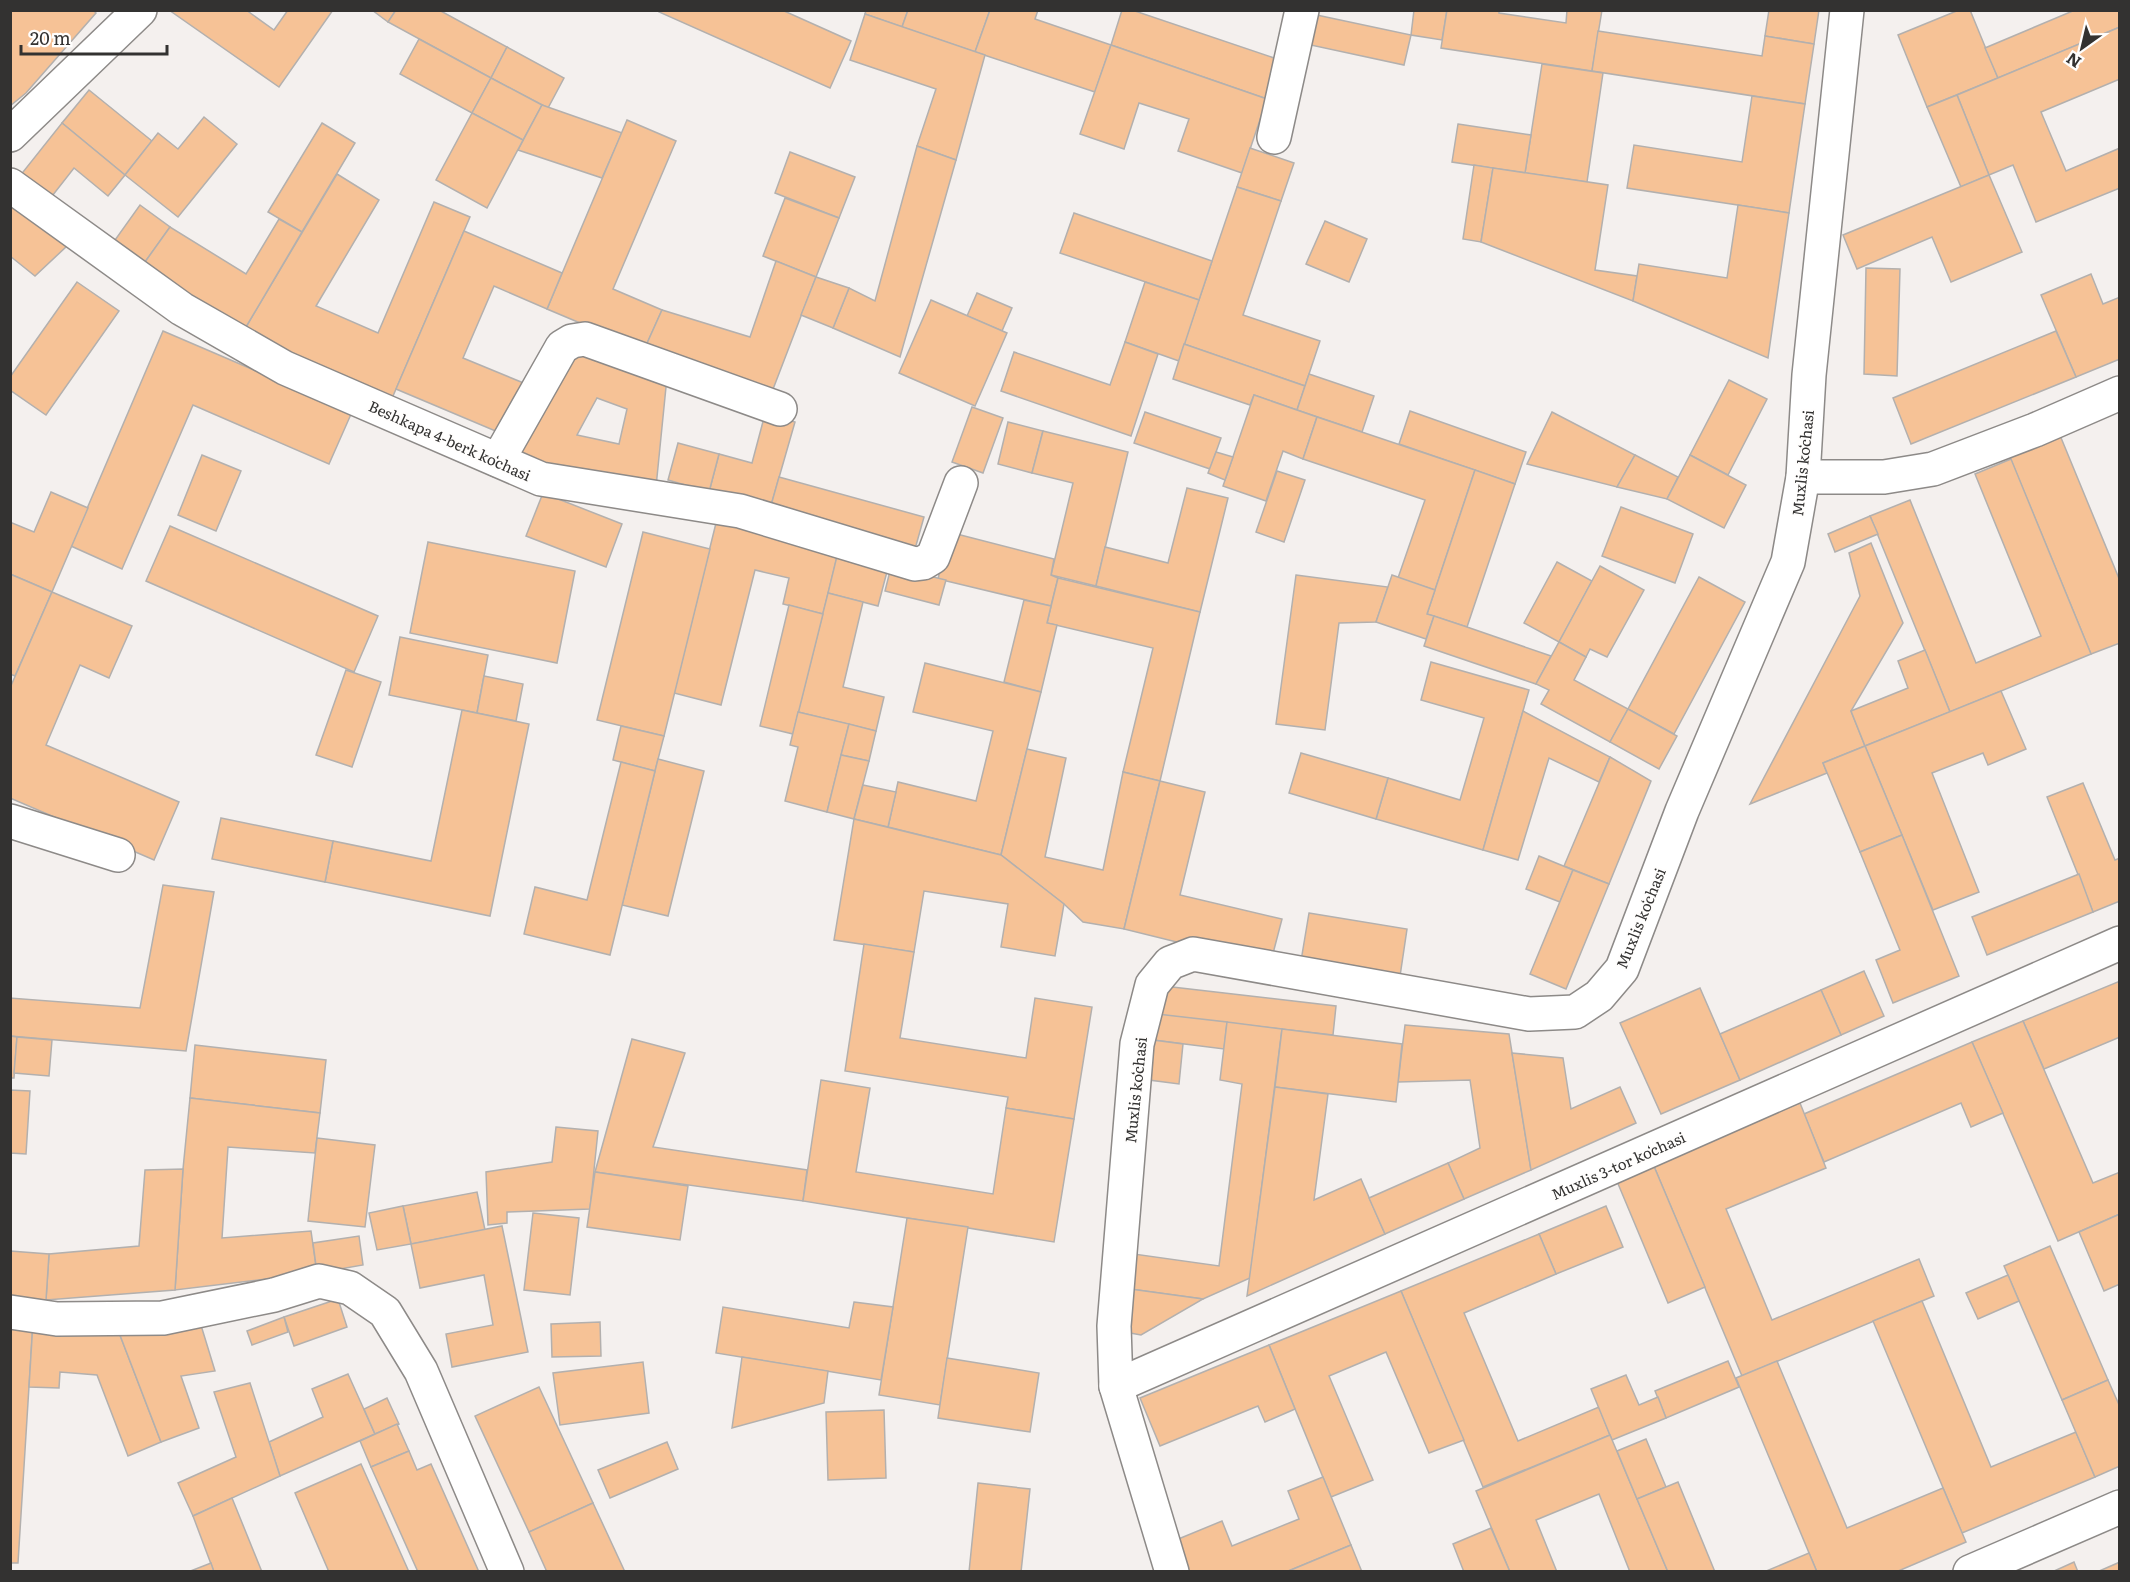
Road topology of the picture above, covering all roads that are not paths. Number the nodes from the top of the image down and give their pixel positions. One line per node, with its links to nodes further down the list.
1 (140, 10): 4 (street)
2 (1302, 10): 5 (street)
3 (1847, 10): 10 (street, Muxlis koʻchasi)
4 (10, 135)
5 (1274, 136)
6 (10, 185): 9 (street, Beshkapa 4-berk koʻchasi)
7 (2120, 393): 10 (street)
8 (780, 409): 9 (street)
9 (498, 460): 11 (street, Beshkapa 4-berk koʻchasi)
10 (1803, 477): 16 (street, Muxlis koʻchasi)
11 (962, 483)
12 (10, 821): 13 (street)
13 (118, 855)
14 (2120, 943): 16 (street, Muxlis 3-tor koʻchasi)
15 (10, 1312): 18 (street)
16 (1116, 1386): 19 (street, Muxlis koʻchasi)
17 (2120, 1507): 20 (street)
18 (507, 1572)
19 (1172, 1572)
20 (1970, 1572)

